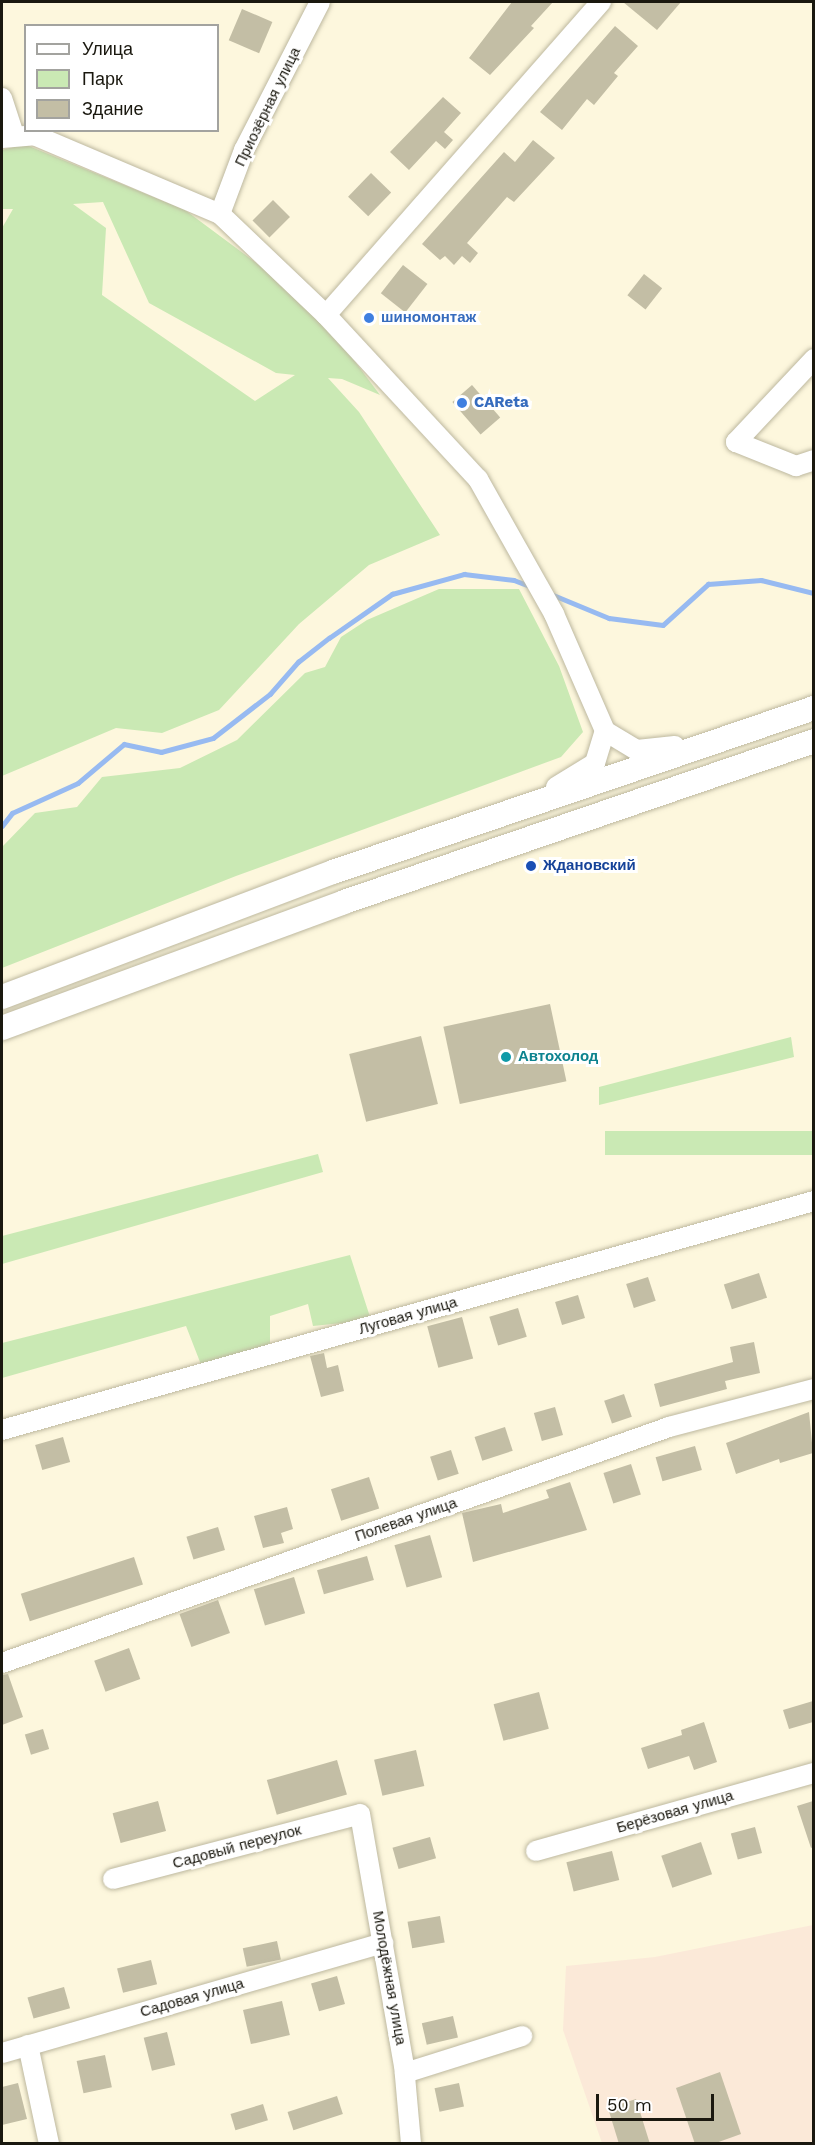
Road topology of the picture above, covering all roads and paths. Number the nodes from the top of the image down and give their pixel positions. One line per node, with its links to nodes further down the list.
1 (320, 2): 5 (street, Приозёрная улица)
2 (601, 2): 6 (street)
3 (2, 98): 4 (street)
4 (8, 136): 5 (street)
5 (220, 214): 6 (street)
6 (326, 315): 10 (street)
7 (813, 359): 8 (street)
8 (813, 460)
9 (813, 708): 11 (main road)
10 (605, 730): 11 (street); 13 (street)
11 (748, 731): 13 (main road)
12 (813, 741): 15 (main road)
13 (505, 813): 14 (main road)
14 (2, 997)
15 (2, 1028)
16 (813, 1201): 18 (street, Луговая улица)
17 (813, 1389): 19 (street, Полевая улица)
18 (2, 1430)
19 (2, 1663)
20 (813, 1773): 22 (street, Берёзовая улица)
21 (360, 1814): 23 (street, Садовый переулок); 24 (street, Молодёжная улица)
22 (536, 1851)
23 (113, 1879)
24 (383, 1943): 26 (street, Садовая улица); 28 (street, Молодёжная улица)
25 (522, 2036): 28 (street)
26 (28, 2045): 27 (street, Садовая улица); 29 (street)
27 (2, 2053)
28 (405, 2073): 30 (street, Молодёжная улица)
29 (49, 2144)
30 (411, 2144)

